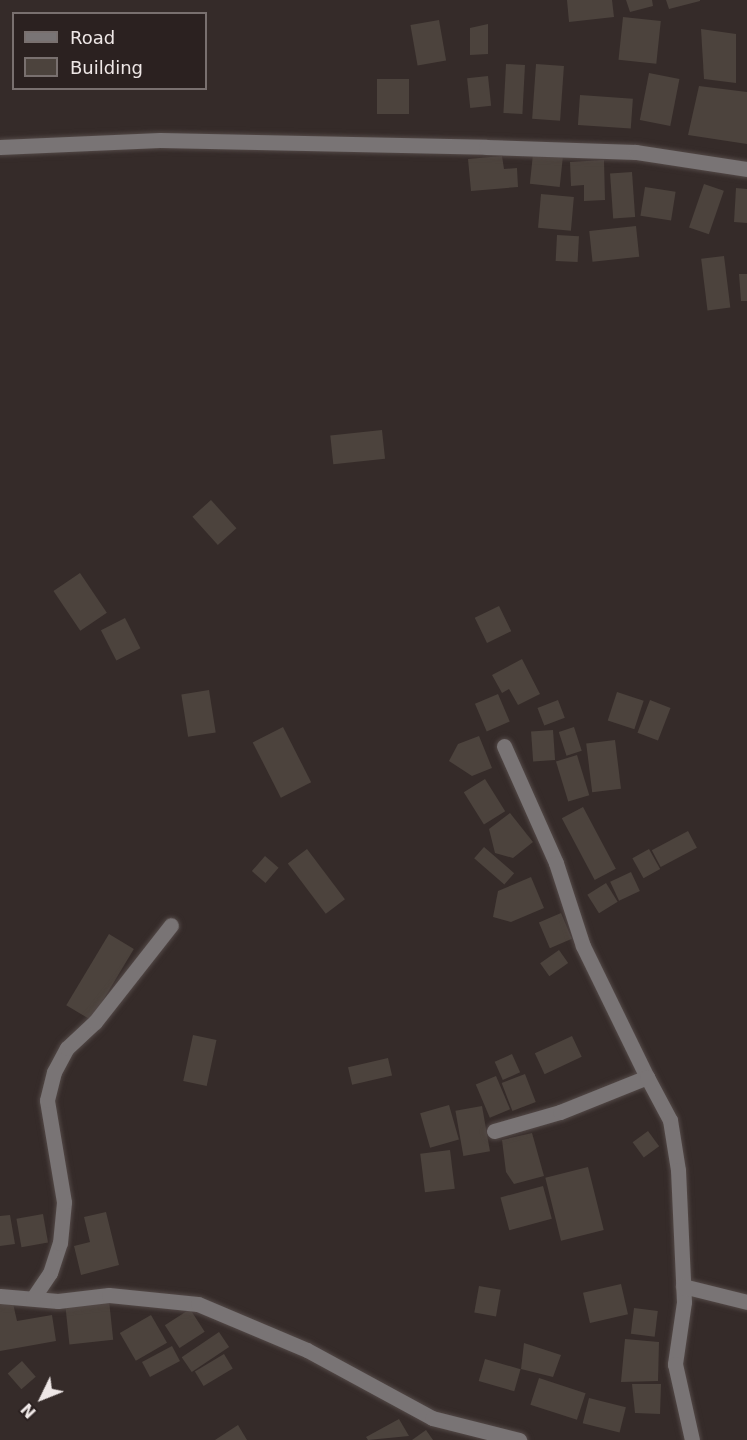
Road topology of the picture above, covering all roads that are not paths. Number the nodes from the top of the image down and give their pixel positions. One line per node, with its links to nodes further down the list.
1 (0, 147): 2 (street)
2 (747, 169)
3 (504, 746): 5 (street)
4 (171, 925): 9 (street)
5 (647, 1077): 6 (street); 7 (street)
6 (494, 1131)
7 (683, 1286): 10 (street); 12 (street)
8 (0, 1296): 9 (street)
9 (33, 1298): 11 (street)
10 (747, 1302)
11 (519, 1440)
12 (692, 1440)

